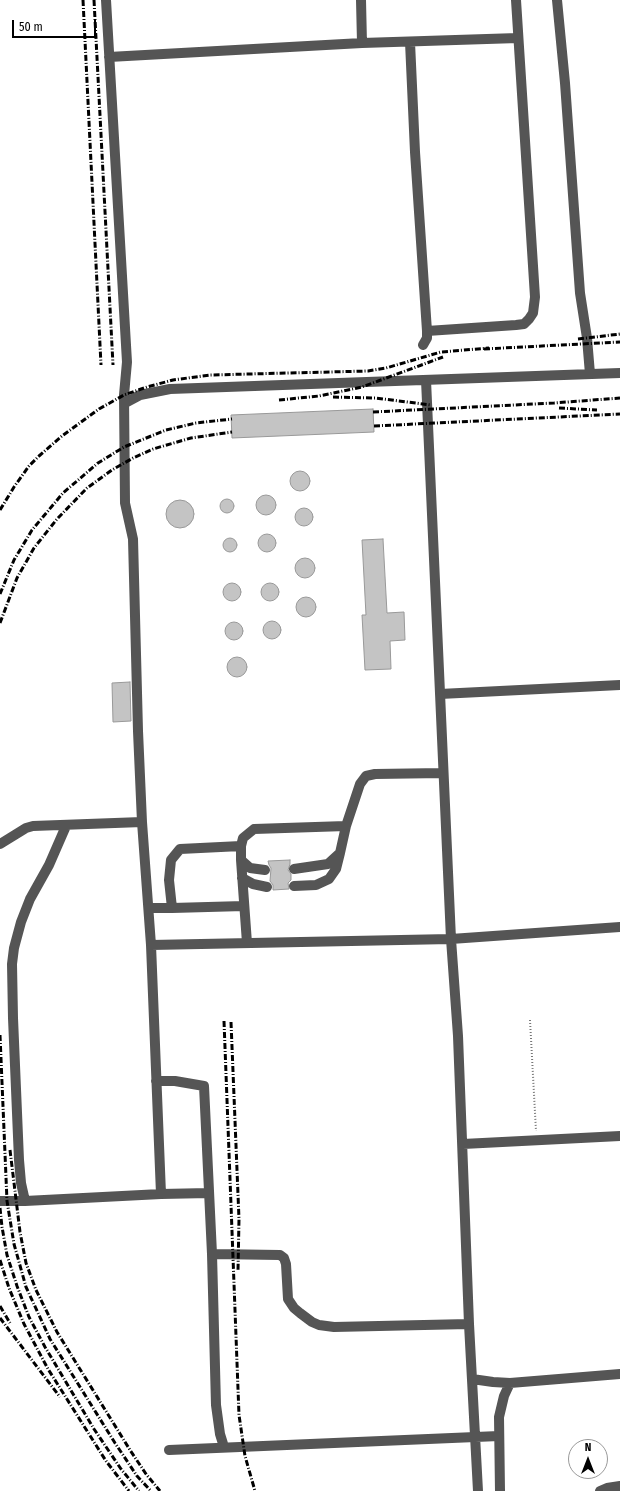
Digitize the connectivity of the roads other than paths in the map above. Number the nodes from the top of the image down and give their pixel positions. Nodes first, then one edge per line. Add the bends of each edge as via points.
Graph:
1 (106, 0) edge
2 (361, 0) edge
3 (516, 0) edge
4 (557, 0) edge
5 (518, 38) junction
6 (410, 42) junction
7 (362, 43) junction
8 (109, 57) junction
9 (427, 331) junction
10 (423, 344) dead end
11 (620, 373) edge
12 (590, 374) junction
13 (426, 380) junction
14 (124, 402) junction
15 (620, 685) edge
16 (440, 694) junction
17 (443, 773) junction
18 (142, 822) junction
19 (66, 826) junction
20 (346, 826) junction
21 (0, 844) edge
22 (241, 846) junction
23 (340, 853) junction
24 (241, 860) junction
25 (294, 869) dead end
26 (265, 870) dead end
27 (242, 878) junction
28 (294, 886) dead end
29 (267, 887) dead end
30 (244, 906) junction
31 (149, 908) junction
32 (172, 908) junction
33 (620, 927) edge
34 (451, 939) junction
35 (247, 943) junction
36 (150, 945) junction
37 (156, 1081) junction
38 (620, 1136) edge
39 (463, 1144) junction
40 (209, 1193) junction
41 (161, 1194) junction
42 (0, 1201) edge
43 (25, 1201) junction
44 (212, 1254) junction
45 (469, 1324) junction
46 (620, 1374) edge
47 (472, 1379) junction
48 (510, 1383) junction
49 (499, 1436) junction
50 (476, 1437) junction
51 (224, 1447) junction
52 (169, 1450) dead end
53 (620, 1486) edge
54 (478, 1491) edge
55 (500, 1491) edge
56 (600, 1491) edge

1 - 8 lane
2 - 7 lane
3 - 5 lane
4 - 12 lane via 580,293
5 - 6 lane
5 - 9 lane via 535,297 533,313 524,324
6 - 7 lane
6 - 9 lane
7 - 8 lane
8 - 14 lane via 127,362
9 - 10 lane via 427,338
11 - 12 lane
12 - 13 lane
13 - 14 lane via 170,389 140,395
13 - 16 lane
14 - 18 lane via 125,504 133,539
15 - 16 lane
16 - 17 lane
17 - 20 lane via 366,776 360,784
17 - 34 lane
18 - 19 lane
18 - 31 lane
19 - 21 lane via 33,826
19 - 43 lane via 30,899 21,922 12,964 19,1160
20 - 22 lane via 254,829 243,838
20 - 23 lane
22 - 24 lane
22 - 32 lane via 180,849 171,860 169,880
23 - 25 lane via 328,864
23 - 28 lane via 336,869 329,879 316,884
24 - 26 lane via 250,868
24 - 27 lane
27 - 29 lane
27 - 30 lane
30 - 32 lane
30 - 35 lane
31 - 32 lane
31 - 36 lane
33 - 34 lane
34 - 35 lane
34 - 39 lane
35 - 36 lane
36 - 37 lane
37 - 40 lane via 204,1086
37 - 41 lane
38 - 39 lane
39 - 45 lane
40 - 41 lane
40 - 44 lane
41 - 43 lane
42 - 43 lane
44 - 45 lane via 280,1255 286,1264 288,1299 294,1308 319,1325
44 - 51 lane via 216,1405
45 - 47 lane
46 - 48 lane
47 - 48 lane
47 - 50 lane
48 - 49 lane via 499,1417
49 - 50 lane
49 - 55 lane
50 - 51 lane
50 - 54 lane
51 - 52 lane
53 - 56 lane

